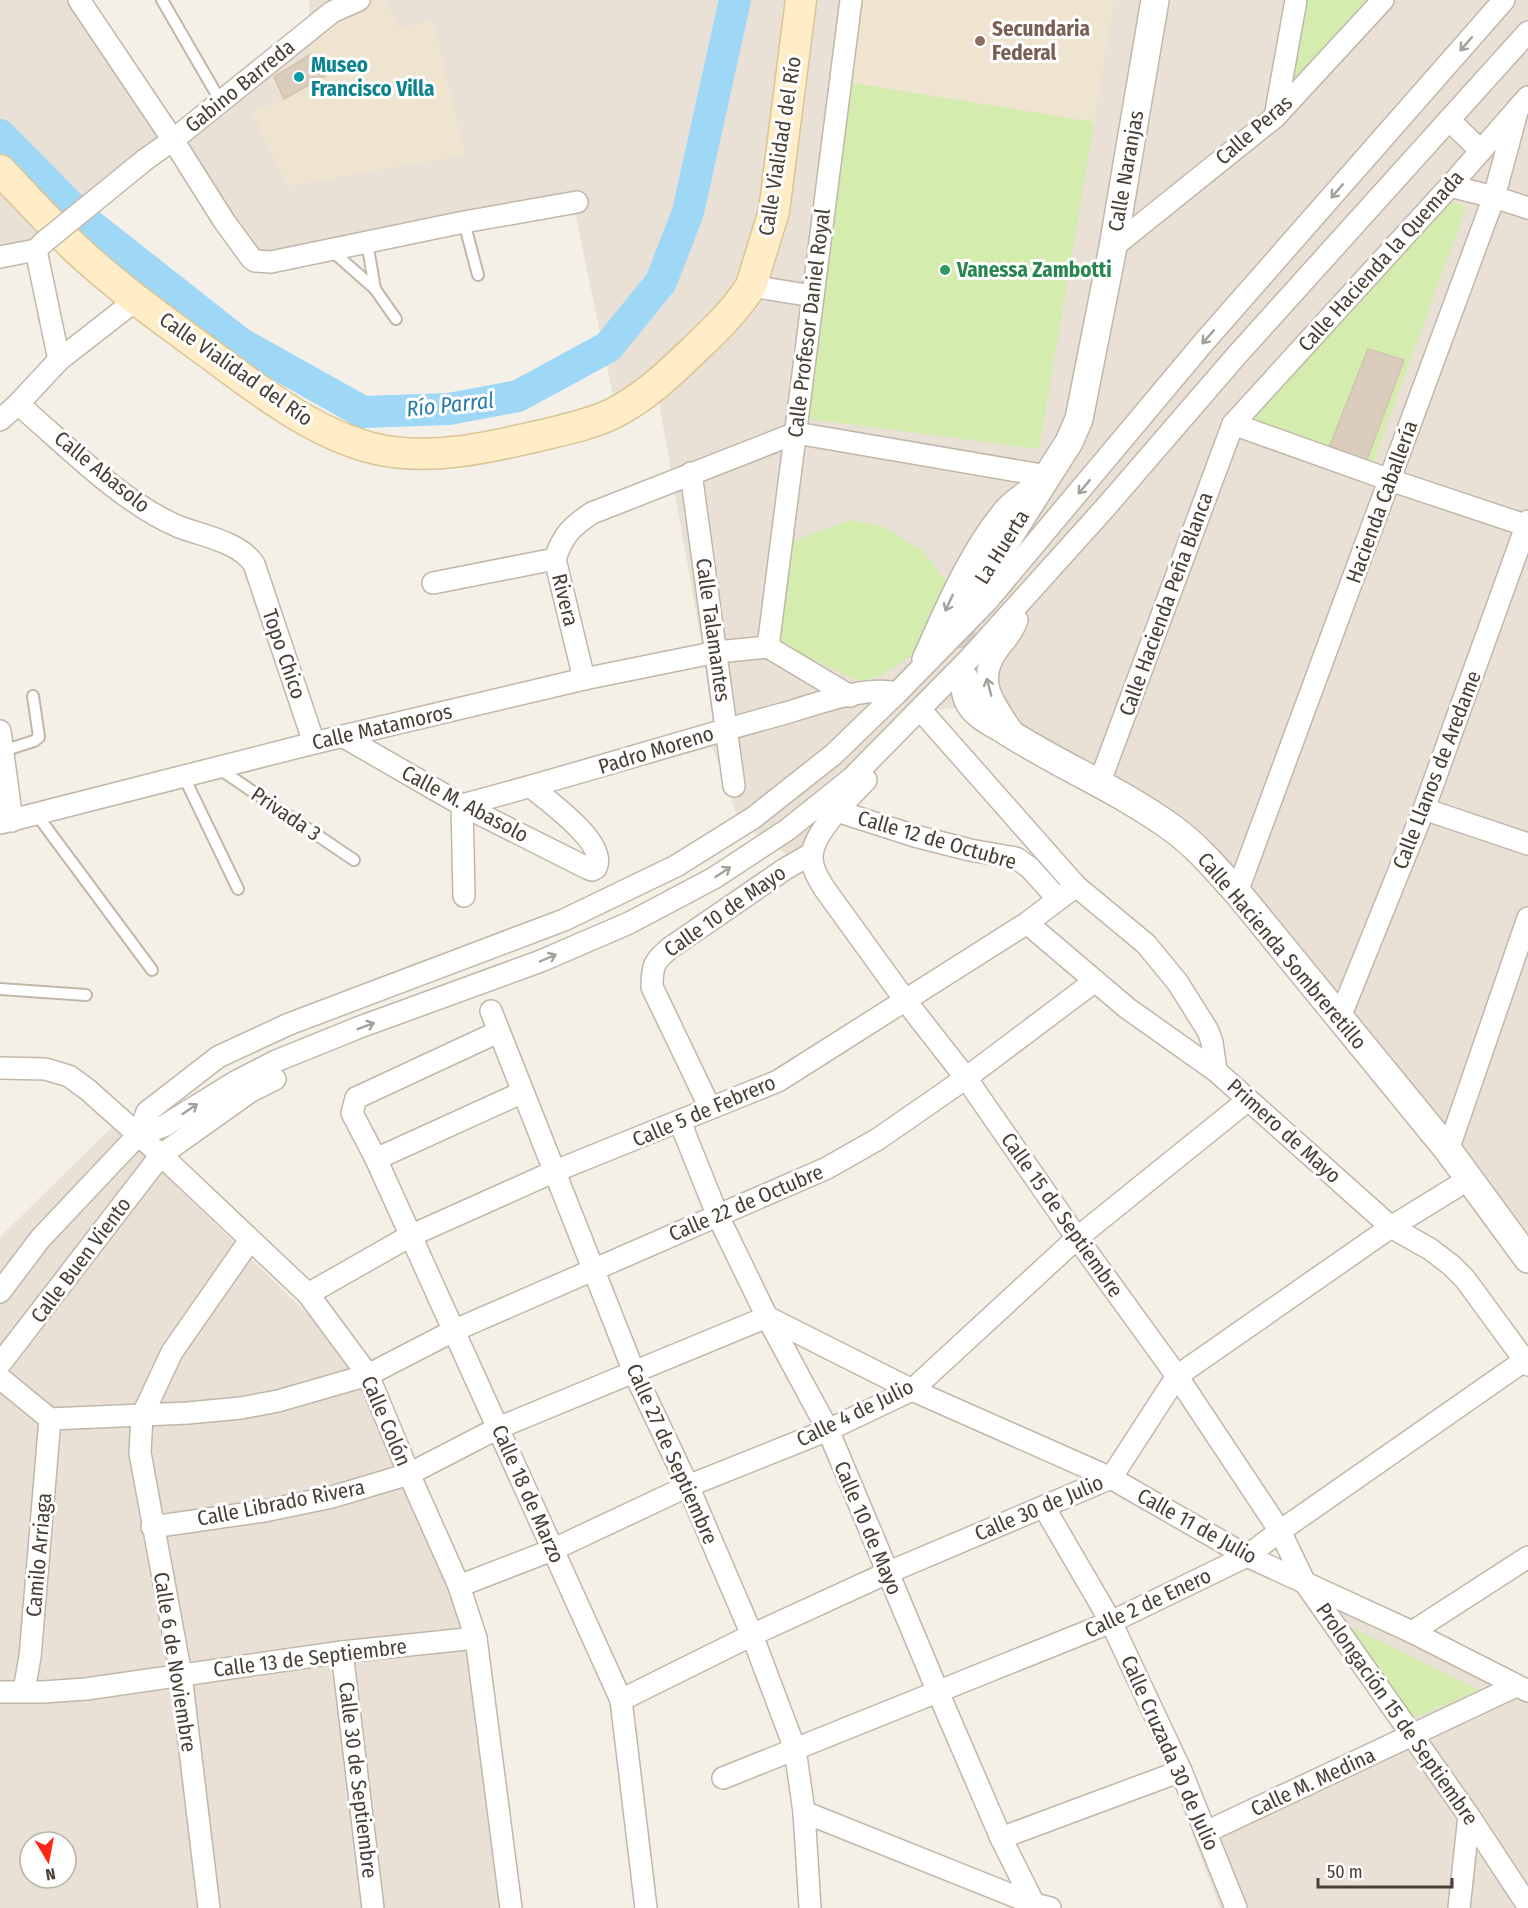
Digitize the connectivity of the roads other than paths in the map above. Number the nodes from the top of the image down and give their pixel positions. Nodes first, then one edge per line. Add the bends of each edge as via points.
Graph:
1 (79, 0) edge
2 (162, 0) edge
3 (359, 0) edge
4 (801, 0) edge
5 (851, 0) edge
6 (1155, 0) edge
7 (1296, 0) edge
8 (1383, 0) edge
9 (1504, 0) edge
10 (332, 6) edge
11 (1528, 33) edge
12 (220, 102) junction
13 (1523, 103) edge
14 (1275, 117) junction
15 (1449, 120) junction
16 (173, 140) junction
17 (1481, 151) junction
18 (0, 170) edge
19 (1450, 186) junction
20 (1494, 196) junction
21 (577, 202) dead end
22 (1528, 208) edge
23 (464, 222) junction
24 (367, 242) junction
25 (40, 246) junction
26 (1113, 247) junction
27 (331, 249) junction
28 (0, 257) edge
29 (478, 275) dead end
30 (751, 286) junction
31 (375, 289) junction
32 (813, 296) junction
33 (136, 300) junction
34 (396, 319) dead end
35 (59, 360) junction
36 (18, 404) junction
37 (0, 420) edge
38 (1233, 423) junction
39 (796, 433) junction
40 (692, 473) junction
41 (1047, 476) junction
42 (1390, 480) junction
43 (1527, 524) edge
44 (555, 560) junction
45 (254, 564) joint
46 (433, 583) dead end
47 (1020, 603) junction
48 (961, 621) tunnel mouth
49 (768, 647) junction
50 (717, 652) junction
51 (916, 674) junction
52 (964, 678) tunnel mouth
53 (584, 679) junction
54 (897, 693) junction
55 (33, 696) dead end
56 (850, 696) junction
57 (726, 729) junction
58 (344, 737) junction
59 (1016, 738) junction
60 (1, 741) edge
61 (314, 743) junction
62 (218, 768) junction
63 (184, 777) junction
64 (1099, 784) junction
65 (734, 786) dead end
66 (531, 787) junction
67 (462, 805) junction
68 (1424, 809) junction
69 (837, 811) junction
70 (37, 815) junction
71 (6, 822) edge
72 (1528, 844) edge
73 (811, 854) junction
74 (354, 860) dead end
75 (1076, 886) junction
76 (238, 889) dead end
77 (1237, 892) junction
78 (464, 896) dead end
79 (1058, 899) junction
80 (1528, 918) edge
81 (1027, 923) junction
82 (152, 970) dead end
83 (1095, 981) junction
84 (0, 989) edge
85 (86, 995) dead end
86 (905, 1000) junction
87 (491, 1011) dead end
88 (1340, 1017) junction
89 (498, 1032) junction
90 (0, 1068) edge
91 (1215, 1071) junction
92 (966, 1078) junction
93 (275, 1079) dead end
94 (523, 1092) junction
95 (1248, 1100) junction
96 (710, 1108) junction
97 (680, 1122) junction
98 (138, 1134) junction
99 (1448, 1150) junction
100 (161, 1155) junction
101 (376, 1159) junction
102 (553, 1172) junction
103 (1469, 1179) junction
104 (717, 1214) junction
105 (1391, 1227) junction
106 (410, 1236) junction
107 (1077, 1238) junction
108 (249, 1240) junction
109 (1528, 1258) edge
110 (592, 1269) junction
111 (0, 1292) edge
112 (308, 1294) junction
113 (767, 1317) junction
114 (453, 1331) junction
115 (1527, 1361) edge
116 (0, 1364) edge
117 (634, 1372) junction
118 (368, 1376) junction
119 (1177, 1376) junction
120 (0, 1377) edge
121 (912, 1390) junction
122 (142, 1416) junction
123 (50, 1419) junction
124 (498, 1428) junction
125 (828, 1430) junction
126 (409, 1474) junction
127 (1111, 1478) junction
128 (688, 1486) junction
129 (1044, 1507) junction
130 (152, 1527) junction
131 (1280, 1531) junction
132 (552, 1550) junction
133 (1247, 1556) junction
134 (1528, 1557) edge
135 (887, 1573) junction
136 (1305, 1583) junction
137 (459, 1586) junction
138 (1111, 1622) junction
139 (1412, 1632) junction
140 (752, 1635) junction
141 (476, 1638) junction
142 (342, 1652) junction
143 (181, 1675) junction
144 (1522, 1689) edge
145 (24, 1690) junction
146 (0, 1692) edge
147 (938, 1692) junction
148 (621, 1700) junction
149 (1413, 1736) junction
150 (795, 1749) junction
151 (1181, 1771) junction
152 (723, 1778) dead end
153 (804, 1812) junction
154 (1469, 1816) junction
155 (1206, 1832) junction
156 (1001, 1838) junction
157 (1528, 1906) edge
158 (1039, 1907) edge
159 (209, 1908) edge
160 (373, 1908) edge
161 (511, 1908) edge
162 (646, 1908) edge
163 (810, 1908) edge
164 (1236, 1908) edge
165 (1459, 1908) edge

1 - 16 street
2 - 12 lane
3 - 10 street, Gabino Barreda
4 - 30 main road, Calle Vialidad del Río via 774,211
5 - 32 street, Calle Profesor Daniel Royal
6 - 26 street, Calle Naranjas
7 - 14 street
8 - 14 street, Calle Peras
9 -> 51 street via 1204,342 987,601
10 - 12 street, Gabino Barreda
11 - 15 street
12 - 16 street, Gabino Barreda
13 - 17 street, Calle Hacienda la Quemada
13 - 20 street, Hacienda Caballería
14 - 26 street, Calle Peras
15 - 17 street
15 - 47 street
16 - 25 street, Gabino Barreda, bridge
16 - 27 street via 251,258 262,262
17 - 19 street, Calle Hacienda la Quemada
18 - 33 main road, Calle Vialidad del Río via 74,246
19 - 20 street
19 - 38 street, Calle Hacienda la Quemada
20 - 22 street
20 - 42 street, Hacienda Caballería
21 - 23 street
23 - 24 street
23 - 29 lane
24 - 27 street
24 - 31 lane
25 - 28 street
25 - 35 street
26 - 41 street, Calle Naranjas via 1078,419 1069,442
27 - 31 lane
30 - 32 street
30 - 33 main road, Calle Vialidad del Río via 729,316 656,386 611,414 520,440 422,454 376,449 330,433 259,390
31 - 34 lane
32 - 39 street, Calle Profesor Daniel Royal
33 - 35 street
35 - 36 street
36 - 37 street
36 - 45 street, Calle Abasolo via 147,511 242,552
38 - 42 street
38 - 64 street, Calle Hacienda Peña Blanca
39 - 40 street
39 - 41 street
39 - 49 street, Calle Profesor Daniel Royal
40 - 44 street, Rivera via 592,513 573,526 561,541
40 - 50 street, Calle Talamantes
41 - 48 street, La Huerta via 968,601
41 -> 51 street via 1007,507 984,538
42 - 43 street
42 - 77 street, Hacienda Caballería
43 - 68 street, Calle Llanos de Aredame
44 - 46 street
44 - 53 street, Rivera
45 - 61 street, Topo Chico
59 -> 47 street via 994,703 986,676 988,665 1016,625
98 -> 47 street via 164,1126 276,1061 541,961 629,923 714,878 788,830 852,778
49 - 50 street, Calle Matamoros
49 - 56 street
50 - 53 street, Calle Matamoros
50 - 57 street, Calle Talamantes
51 - 54 street
52 - 59 street, Calle Hacienda Sombreretillo via 971,705
53 - 58 street, Calle Matamoros
54 - 56 street, Padro Moreno
54 - 98 street via 834,753 753,818 676,866 564,920 289,1024 218,1057 147,1112
55 - 60 lane via 39,737 34,741
56 - 57 street, Padro Moreno
57 - 65 street, Calle Talamantes
57 - 66 street, Padro Moreno
58 - 61 street, Calle Matamoros
58 - 67 street, Calle M. Abasolo
59 - 64 street, Calle Hacienda Sombreretillo
60 - 71 street
61 - 62 street, Calle Matamoros
62 - 63 street, Calle Matamoros
62 - 74 lane, Privada 3
63 - 70 street, Calle Matamoros
63 - 76 lane
64 - 77 street, Calle Hacienda Sombreretillo via 1173,829
66 - 67 street, Padro Moreno
66 - 67 street, Calle M. Abasolo via 577,824 598,859 592,870
67 - 78 street
68 - 72 street
68 - 88 street, Calle Llanos de Aredame
69 - 73 street
69 - 75 street, Primero de Mayo via 928,712
69 - 79 street, Calle 12 de Octubre via 915,836 1016,858
70 - 71 street, Calle Matamoros
70 - 82 lane
73 - 86 street, Calle 15 de Septiembre via 815,873 824,888
73 - 96 street, Calle 10 de Mayo via 670,948 658,957 652,970 652,987
75 - 79 street, Calle 5 de Febrero
75 - 91 street, Primero de Mayo via 1146,944 1178,983 1208,1031
77 - 88 street, Calle Hacienda Sombreretillo
79 - 81 street, Calle 5 de Febrero
80 - 99 street
81 - 83 street
81 - 86 street, Calle 5 de Febrero
83 - 91 street
83 - 92 street, Calle 22 de Octubre
84 - 85 lane
86 - 92 street, Calle 15 de Septiembre
86 - 96 street, Calle 5 de Febrero via 778,1081
87 - 89 street, Calle 27 de Septiembre
88 - 99 street, Calle Hacienda Sombreretillo
89 - 94 street, Calle 27 de Septiembre
89 - 101 street, Calle 18 de Marzo via 356,1098 352,1113
90 - 98 street, Calle Colón via 45,1069 69,1076
91 - 95 street, Primero de Mayo
92 - 104 street, Calle 22 de Octubre via 851,1156
92 - 107 street, Calle 15 de Septiembre
93 - 100 street, Calle Buen Viento via 251,1091
94 - 101 street
94 - 102 street, Calle 27 de Septiembre
95 - 105 street, Primero de Mayo
95 - 107 street, Calle 4 de Julio
96 - 97 street, Calle 5 de Febrero
97 - 102 street, Calle 5 de Febrero
97 - 104 street, Calle 10 de Mayo
98 - 100 street, Calle Colón
98 - 111 street via 40,1239
99 - 103 street, Calle Hacienda Sombreretillo
100 - 108 street, Calle Colón
100 - 116 street, Calle Buen Viento
101 - 106 street, Calle 18 de Marzo
102 - 106 street, Calle 5 de Febrero
102 - 110 street, Calle 27 de Septiembre
103 - 105 street, Calle 30 de Julio
103 - 109 street, Calle Hacienda Sombreretillo
104 - 110 street, Calle 22 de Octubre
104 - 113 street, Calle 10 de Mayo
105 - 115 street, Primero de Mayo via 1451,1265
105 - 119 street, Calle 30 de Julio
106 - 112 street, Calle 5 de Febrero
106 - 114 street, Calle 18 de Marzo
107 - 119 street, Calle 15 de Septiembre
107 - 121 street, Calle 4 de Julio
108 - 112 street, Calle Colón
108 - 122 street via 172,1352
110 - 114 street, Calle 22 de Octubre
110 - 117 street, Calle 27 de Septiembre
112 - 118 street, Calle Colón
113 - 117 street, Calle Librado Rivera
113 - 121 street, Calle 11 de Julio
113 - 125 street, Calle 10 de Mayo
114 - 118 street, Calle 22 de Octubre
114 - 124 street, Calle 18 de Marzo
115 - 131 street, Calle 2 de Enero
117 - 124 street, Calle Librado Rivera
117 - 128 street, Calle 27 de Septiembre
118 - 122 street, Calle 22 de Octubre via 278,1401
118 - 126 street, Calle Colón
119 - 127 street, Calle 30 de Julio
119 - 131 street, Calle 15 de Septiembre
120 - 123 street
121 - 125 street, Calle 4 de Julio
121 - 127 street, Calle 11 de Julio
122 - 123 street, Calle 22 de Octubre
122 - 130 street, Calle 6 de Noviembre via 140,1453
123 - 145 street, Camilo Arriaga
124 - 126 street, Calle Librado Rivera
124 - 132 street, Calle 18 de Marzo
125 - 128 street, Calle 4 de Julio
125 - 135 street, Calle 10 de Mayo
126 - 130 street, Calle Librado Rivera via 332,1497
126 - 137 street, Calle Colón
127 - 129 street, Calle 30 de Julio
127 - 133 street, Calle 11 de Julio
128 - 132 street, Calle 4 de Julio
128 - 140 street, Calle 27 de Septiembre
129 - 135 street, Calle 30 de Julio
129 - 138 street, Calle Cruzada 30 de Julio
130 - 143 street, Calle 6 de Noviembre
131 - 133 street, Calle 2 de Enero
131 - 136 street, Calle 15 de Septiembre
132 - 137 street, Calle 4 de Julio
132 - 148 street, Calle 18 de Marzo
133 - 136 street, Calle 11 de Julio
133 - 138 street, Calle 2 de Enero
134 - 139 street
135 - 140 street, Calle 30 de Julio
135 - 147 street, Calle 10 de Mayo
136 - 139 street, Calle 11 de Julio
136 - 149 street, Prolongación 15 de Septiembre
137 - 141 street, Calle Colón
138 - 147 street, Calle 2 de Enero
138 - 151 street, Calle Cruzada 30 de Julio
139 - 144 street, Calle 11 de Julio
140 - 148 street, Calle 30 de Julio
140 - 150 street, Calle 27 de Septiembre
141 - 142 street, Calle 13 de Septiembre
141 - 161 street, Calle Colón
142 - 143 street, Calle 13 de Septiembre
142 - 160 street, Calle 30 de Septiembre
143 - 145 street, Calle 13 de Septiembre via 86,1689
143 - 159 street, Calle 6 de Noviembre
144 - 149 street, Calle M. Medina
145 - 146 street, Calle 13 de Septiembre
147 - 150 street, Calle 2 de Enero
147 - 156 street, Calle 10 de Mayo
148 - 162 street, Calle 18 de Marzo
149 - 154 street, Prolongación 15 de Septiembre
149 - 155 street, Calle M. Medina
150 - 152 street, Calle 2 de Enero
150 - 153 street, Calle 27 de Septiembre
151 - 155 street, Calle Cruzada 30 de Julio
151 - 156 street
153 - 158 street
153 - 163 street, Calle 27 de Septiembre
154 - 157 street, Prolongación 15 de Septiembre
154 - 165 street
155 - 164 street, Calle Cruzada 30 de Julio
156 - 158 street, Calle 10 de Mayo

